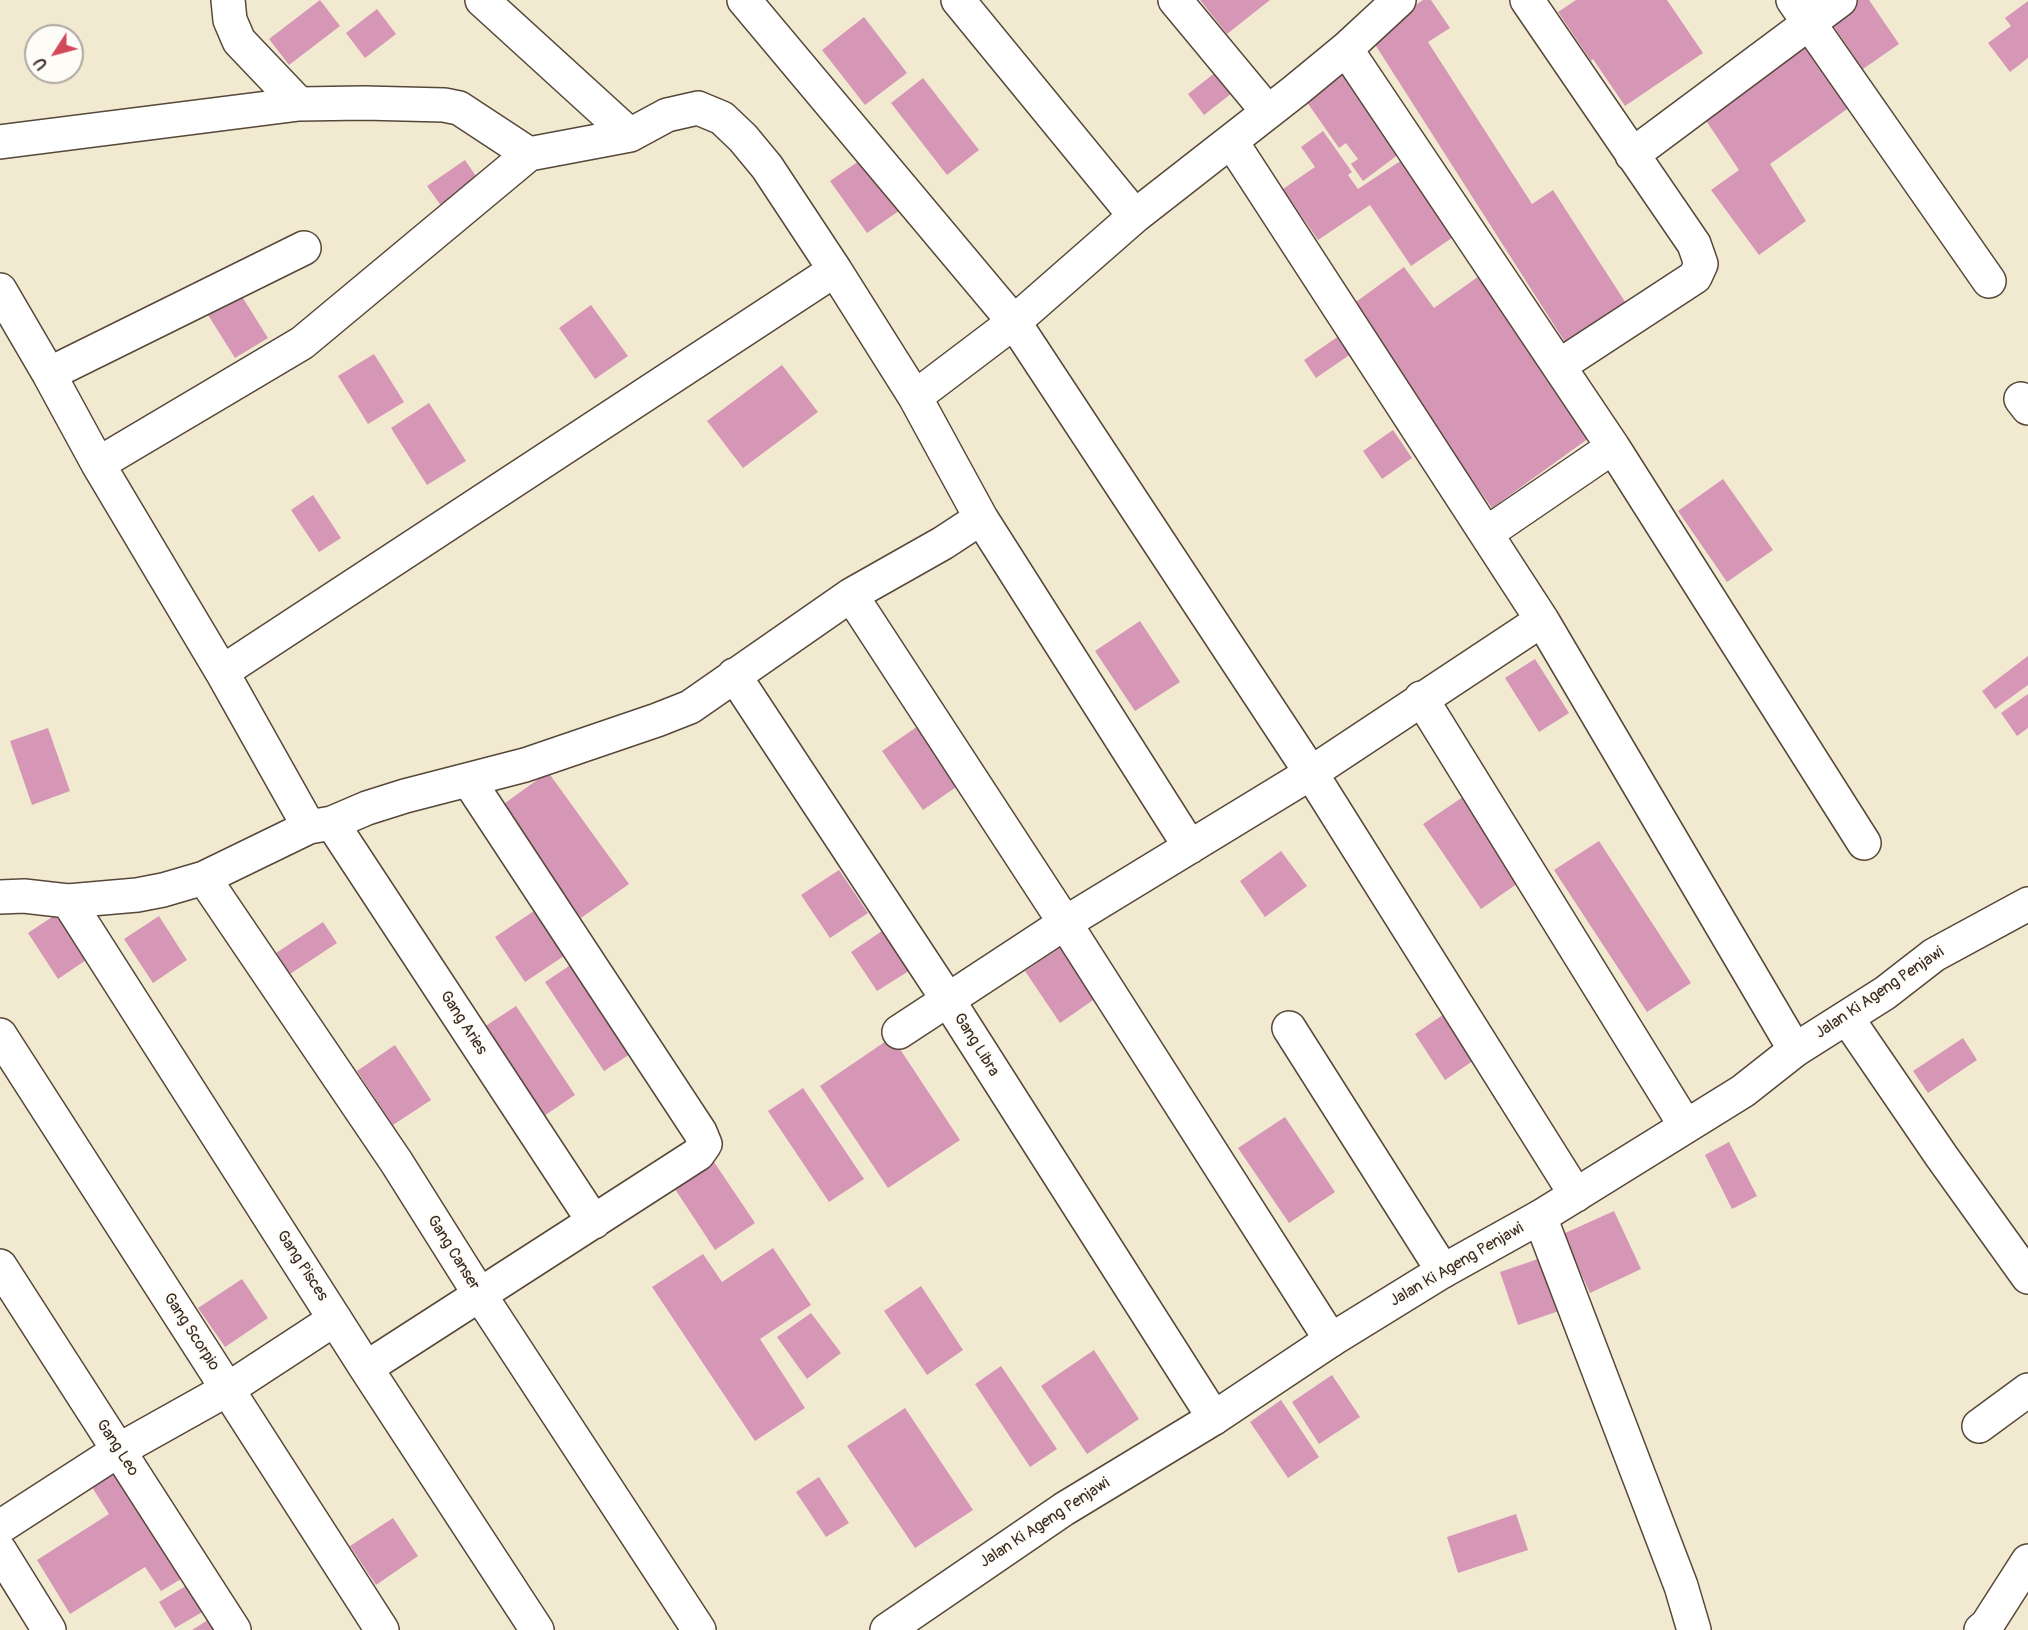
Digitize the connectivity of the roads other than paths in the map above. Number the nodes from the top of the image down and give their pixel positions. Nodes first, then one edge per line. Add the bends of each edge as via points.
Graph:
1 (228, 0) edge
2 (482, 0) edge
3 (744, 0) edge
4 (958, 0) edge
5 (1174, 0) edge
6 (1399, 0) edge
7 (1527, 0) edge
8 (1840, 0) edge
9 (1801, 12) edge
10 (1346, 49) junction
11 (299, 104) junction
12 (1268, 112) junction
13 (630, 135) junction
14 (1231, 141) junction
15 (0, 142) edge
16 (528, 154) junction
17 (1632, 155) junction
18 (1135, 216) junction
19 (304, 248) dead end
20 (835, 270) junction
21 (1989, 281) dead end
22 (0, 290) edge
23 (1014, 322) junction
24 (1558, 366) junction
25 (49, 374) junction
26 (915, 397) junction
27 (1613, 447) junction
28 (98, 464) junction
29 (981, 518) junction
30 (1486, 533) junction
31 (851, 595) junction
32 (1542, 620) junction
33 (222, 672) junction
34 (734, 675) junction
35 (1421, 698) junction
36 (1311, 773) junction
37 (469, 781) junction
38 (321, 825) junction
39 (1864, 843) dead end
40 (1190, 847) junction
41 (204, 878) junction
42 (0, 897) edge
43 (68, 901) junction
44 (2028, 904) edge
45 (1065, 922) junction
46 (948, 1000) junction
47 (1289, 1028) dead end
48 (899, 1032) dead end
49 (1821, 1034) junction
50 (0, 1035) edge
51 (1685, 1125) junction
52 (1575, 1195) junction
53 (1540, 1217) junction
54 (594, 1222) junction
55 (0, 1266) edge
56 (1443, 1271) junction
57 (2028, 1276) edge
58 (480, 1295) junction
59 (335, 1318) junction
60 (1331, 1340) junction
61 (366, 1368) junction
62 (228, 1389) junction
63 (2028, 1390) edge
64 (1214, 1418) junction
65 (1979, 1426) dead end
66 (119, 1450) junction
67 (0, 1527) edge
68 (0, 1551) edge
69 (2028, 1561) edge
70 (49, 1630) edge
71 (234, 1630) edge
72 (382, 1630) edge
73 (537, 1630) edge
74 (699, 1630) edge
75 (887, 1630) edge
76 (1694, 1630) edge
77 (1981, 1630) edge

1 - 11 street via 230,20 239,41
2 - 13 street
3 - 23 street
4 - 18 street
5 - 12 street
6 - 10 street
7 - 17 street
8 - 9 street
9 - 17 street
9 - 21 street
10 - 12 street
10 - 24 street
11 - 15 street
11 - 16 street via 459,108
12 - 14 street
13 - 16 street
13 - 20 street via 667,115 698,108 722,118 766,167
14 - 18 street
14 - 30 street
16 - 28 street via 302,343
17 - 24 street via 1694,244 1701,264 1695,277
18 - 23 street
19 - 25 street
20 - 26 street
20 - 33 street
22 - 25 street, Gang Aries
23 - 26 street
23 - 36 street
24 - 27 street
25 - 28 street, Gang Aries
26 - 29 street
27 - 30 street
27 - 39 street
28 - 33 street, Gang Aries
29 - 31 street
29 - 40 street
30 - 32 street
31 - 34 street
31 - 45 street
32 - 35 street
32 - 49 street
33 - 38 street, Gang Aries
34 - 37 street via 690,707
34 - 46 street, Gang Libra
35 - 36 street
35 - 51 street
36 - 40 street
36 - 52 street
37 - 38 street via 405,796
37 - 54 street via 704,1138 705,1144 698,1154
38 - 41 street
38 - 54 street, Gang Aries
40 - 45 street
41 - 43 street via 137,895
41 - 58 street, Gang Canser via 397,1163
42 - 43 street
43 - 59 street, Gang Pisces
44 - 49 street, Jalan Ki Ageng Penjawi via 1934,955 1885,993
45 - 46 street
45 - 60 street
46 - 48 street
46 - 64 street, Gang Libra
47 - 56 street
49 - 51 street, Jalan Ki Ageng Penjawi via 1743,1091
49 - 57 street via 1942,1156
50 - 62 street, Gang Scorpio
51 - 52 street, Jalan Ki Ageng Penjawi
52 - 53 street, Jalan Ki Ageng Penjawi
53 - 56 street, Jalan Ki Ageng Penjawi
53 - 76 street via 1681,1586
54 - 58 street
55 - 66 street, Gang Leo
56 - 60 street, Jalan Ki Ageng Penjawi
58 - 61 street
58 - 74 street, Gang Canser
59 - 61 street, Gang Pisces
59 - 62 street
60 - 64 street, Jalan Ki Ageng Penjawi
61 - 73 street, Gang Pisces
62 - 66 street
62 - 72 street, Gang Scorpio
63 - 65 street
64 - 75 street, Jalan Ki Ageng Penjawi via 1064,1509
66 - 67 street
66 - 71 street, Gang Leo
68 - 70 street
69 - 77 street

